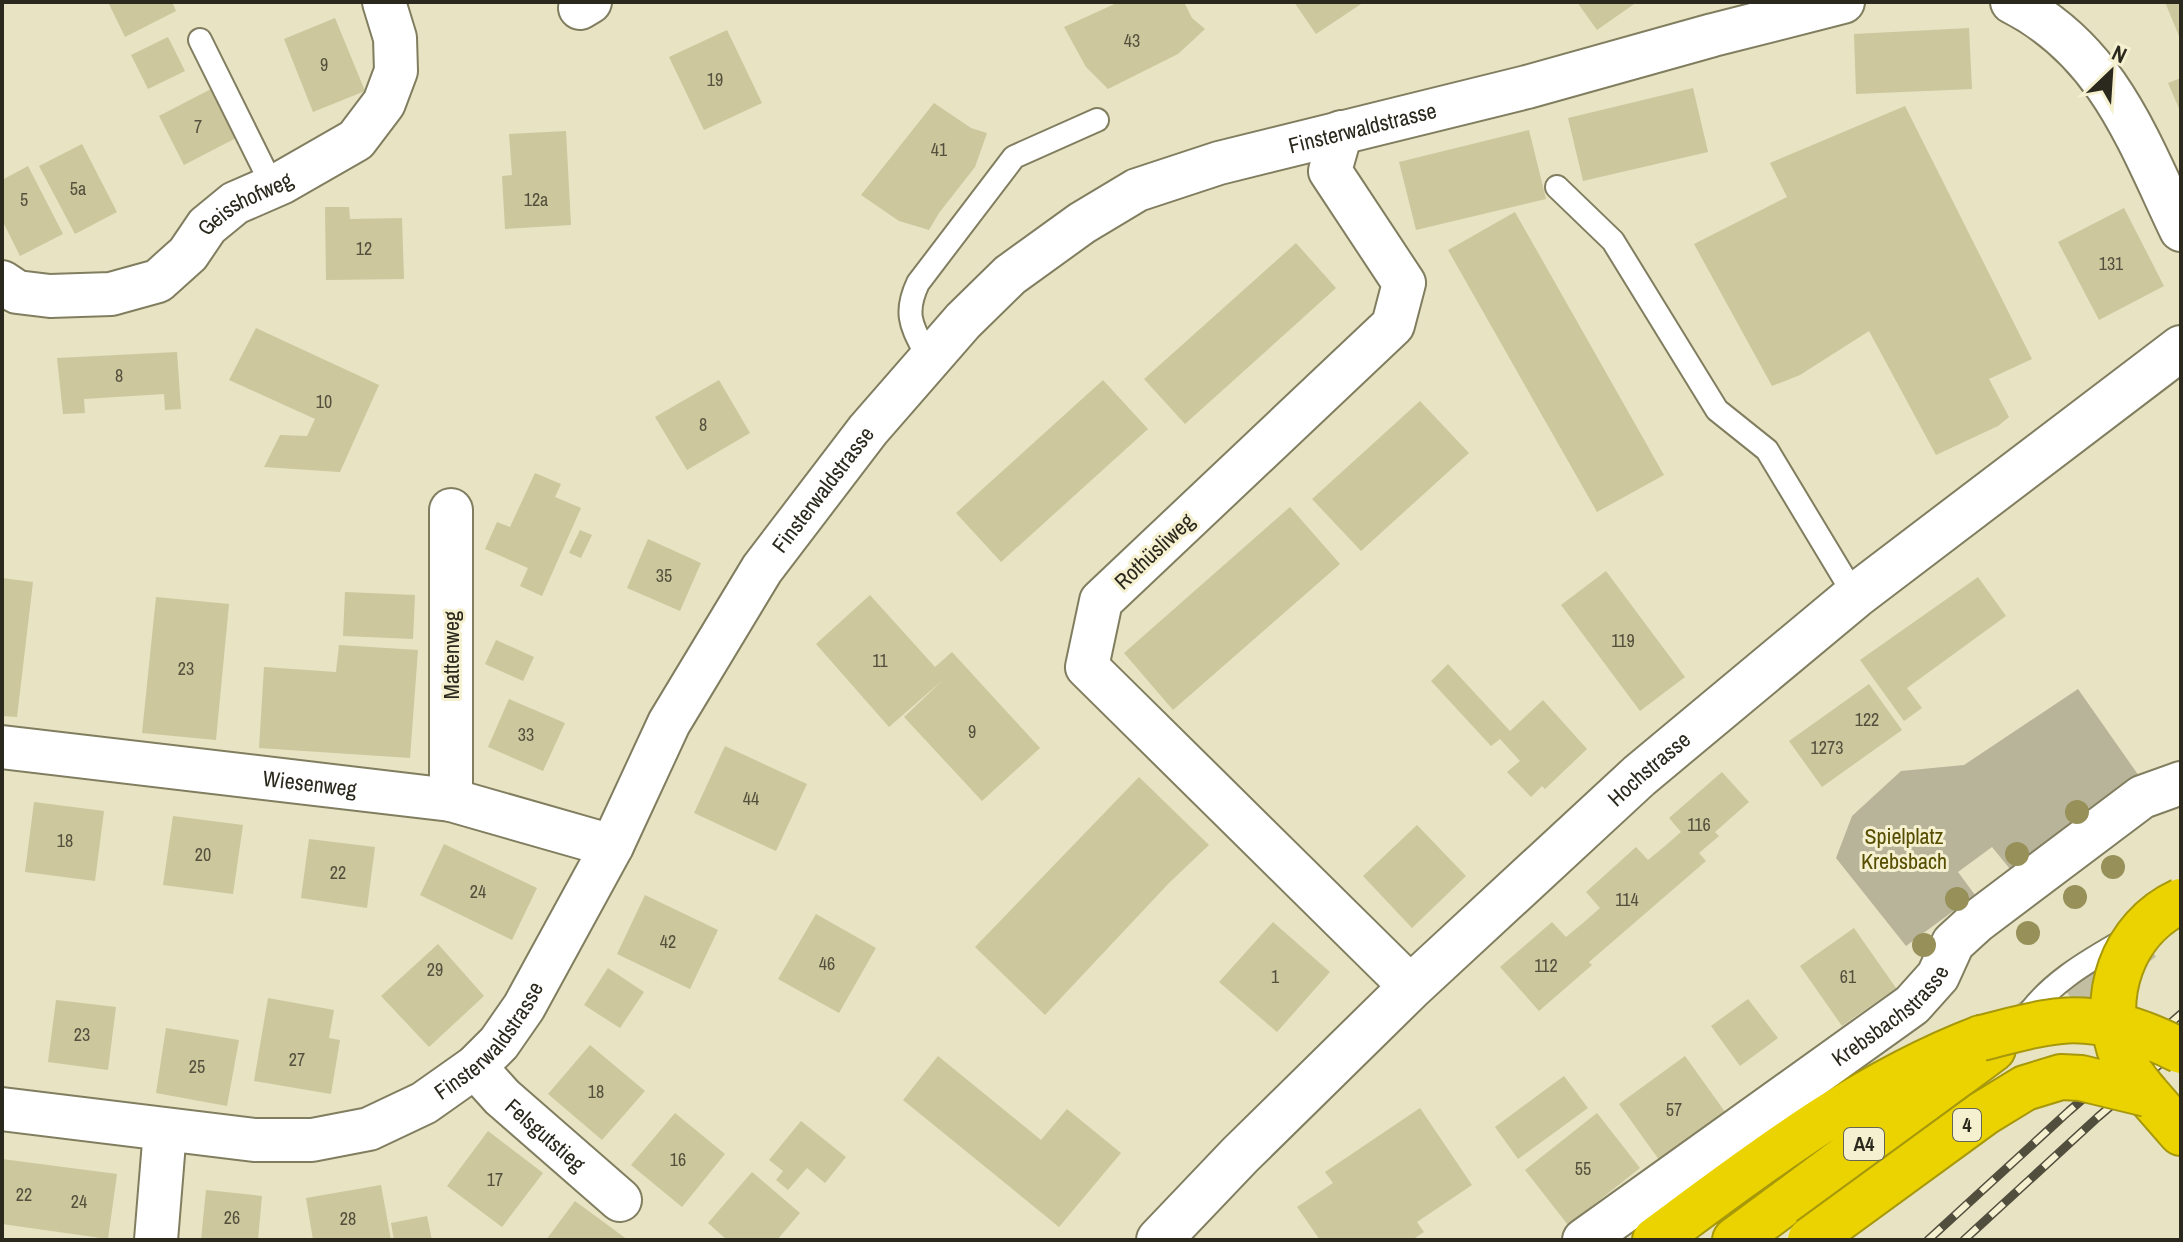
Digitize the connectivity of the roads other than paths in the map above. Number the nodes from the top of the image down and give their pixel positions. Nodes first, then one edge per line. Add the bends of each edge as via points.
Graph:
1 (384, 2) edge
2 (1843, 2) edge
3 (2012, 2) edge
4 (200, 40) dead end
5 (1097, 120) dead end
6 (1341, 132) junction
7 (273, 187) junction
8 (1557, 187) dead end
9 (2181, 230) edge
10 (2, 282) edge
11 (2181, 348) edge
12 (929, 360) junction
13 (451, 510) dead end
14 (1855, 596) junction
15 (2, 747) edge
16 (2181, 783) edge
17 (451, 800) junction
18 (612, 846) junction
19 (2181, 901) edge
20 (2138, 932) junction
21 (1411, 987) junction
22 (2114, 1026) junction
23 (2006, 1039) junction
24 (2181, 1051) edge
25 (475, 1067) junction
26 (2147, 1094) junction
27 (2, 1109) edge
28 (165, 1130) junction
29 (2181, 1133) edge
30 (620, 1200) dead end
31 (156, 1240) edge
32 (1159, 1240) edge
33 (1584, 1240) edge
34 (1655, 1240) edge
35 (1735, 1240) edge
36 (1810, 1240) edge

1 - 7 street, Geisshofweg via 395,38 396,71 384,103 356,140
2 - 6 street, Finsterwaldstrasse
3 - 9 street via 2067,40 2111,89
4 - 7 lane
5 - 12 lane via 1014,157 918,283 908,317
6 - 12 street, Finsterwaldstrasse via 1137,190 1010,275
6 - 21 street, Rothüsliweg via 1330,171 1404,283 1393,325 1101,601 1087,667
7 - 10 street, Geisshofweg via 235,203 158,281 111,294 50,296 17,292
8 - 14 lane via 1613,241 1717,410 1767,450
11 - 14 street, Hochstrasse
12 - 18 street, Finsterwaldstrasse via 868,430 751,586 669,723
13 - 17 street, Mattenweg
14 - 21 street, Hochstrasse via 1639,776
15 - 17 street, Wiesenweg
16 - 33 street, Krebsbachstrasse via 2142,797 1976,922 1953,943 1938,976 1912,1005
17 - 18 street, Wiesenweg
18 - 25 street, Finsterwaldstrasse via 524,1007
19 - 20 highway, bridge
20 - 22 highway, bridge via 2116,985
20 - 23 lane via 2056,985
21 - 32 street, Hochstrasse
22 - 23 highway, bridge via 2064,1020
22 - 24 highway, bridge
22 - 26 highway, bridge via 2123,1059
23 - 34 highway, bridge via 1981,1038 1876,1087
23 - 35 highway, A4
25 - 28 street, Finsterwaldstrasse via 424,1103 369,1129 312,1140
25 - 30 street, Felsgutstieg
26 - 29 highway
26 - 36 highway, 4, bridge via 2061,1077 2025,1088
27 - 28 street, Finsterwaldstrasse
28 - 31 street

